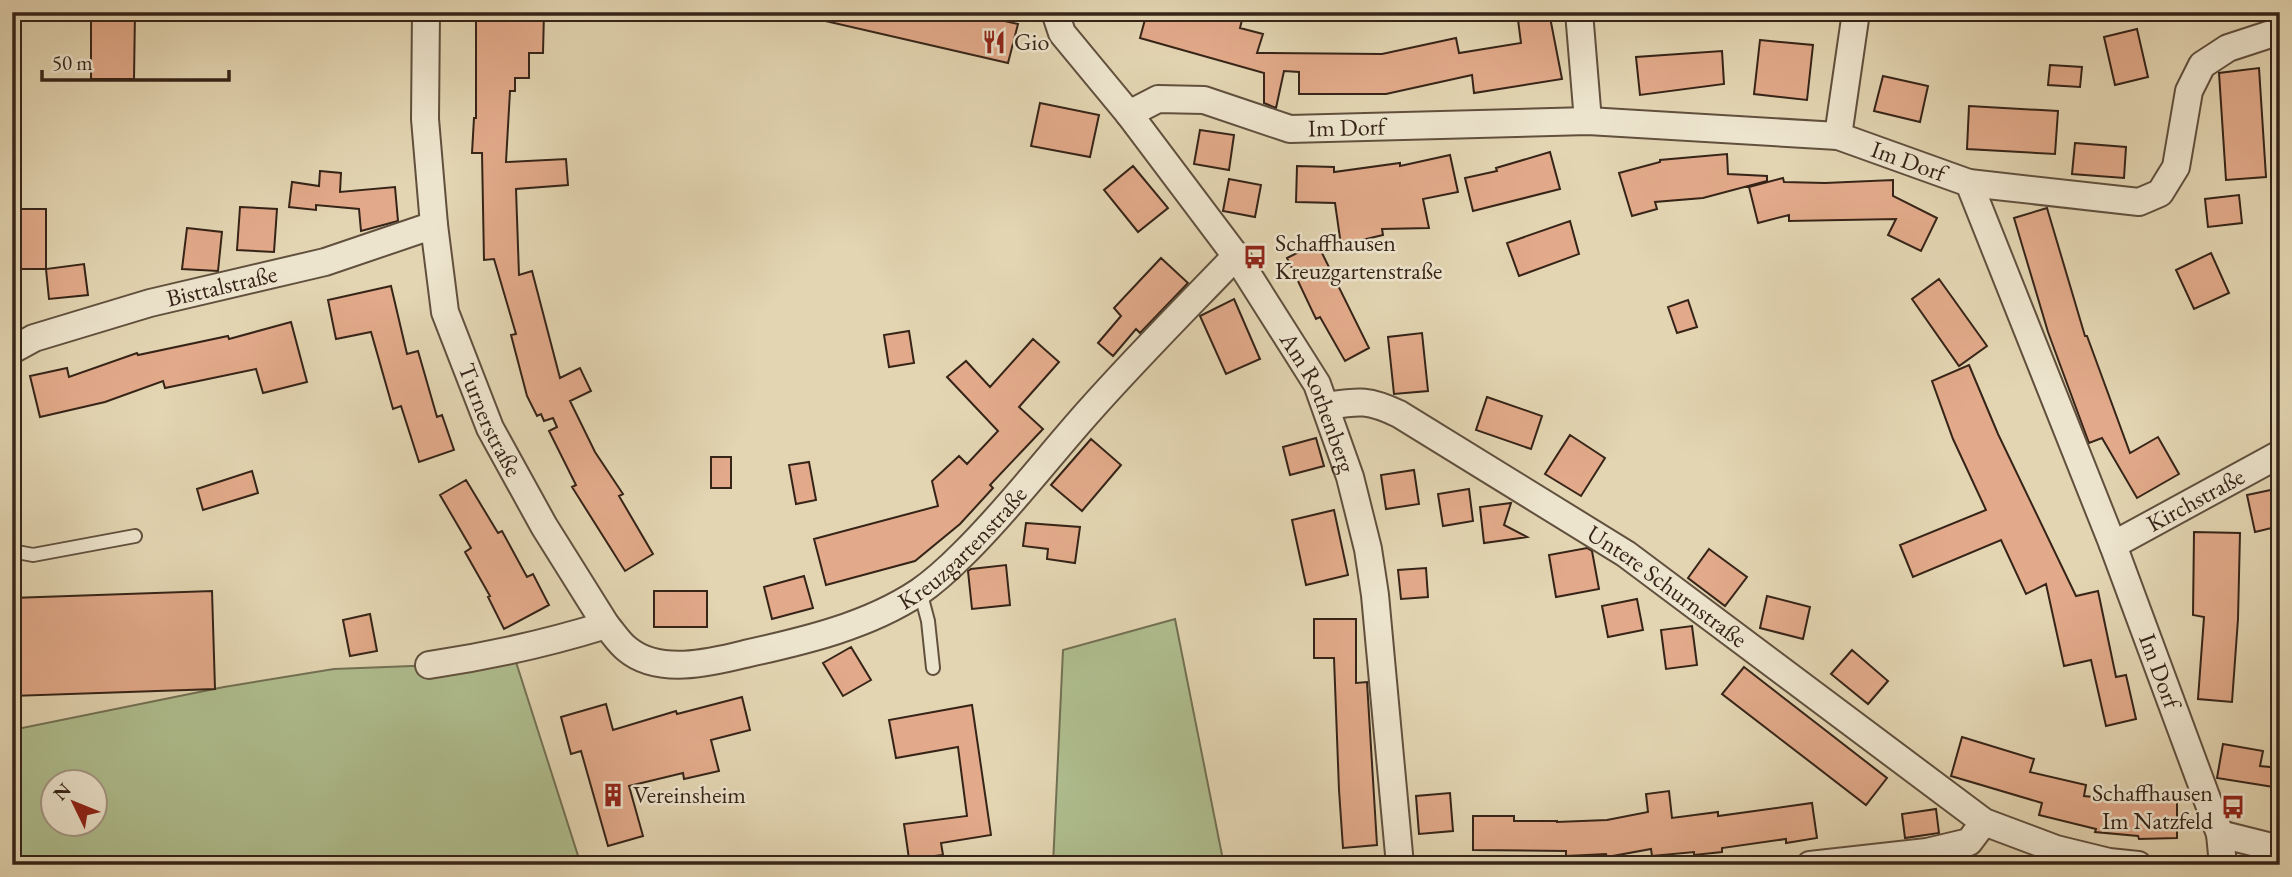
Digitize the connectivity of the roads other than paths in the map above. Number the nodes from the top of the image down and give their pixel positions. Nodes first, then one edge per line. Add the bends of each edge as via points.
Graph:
1 (426, 12) edge
2 (1055, 12) edge
3 (1579, 12) edge
4 (1856, 12) edge
5 (2280, 31) edge
6 (1129, 114) junction
7 (1588, 121) junction
8 (1838, 136) junction
9 (1969, 183) junction
10 (434, 225) junction
11 (1236, 256) junction
12 (12, 350) edge
13 (1326, 406) junction
14 (2280, 454) edge
15 (135, 536) dead end
16 (2113, 545) junction
17 (12, 551) edge
18 (920, 592) junction
19 (606, 625) junction
20 (429, 665) dead end
21 (933, 668) dead end
22 (1984, 822) junction
23 (2220, 834) junction
24 (2280, 849) edge
25 (1400, 865) edge
26 (1810, 865) edge
27 (2138, 865) edge
28 (2223, 865) edge

1 - 10 street, Turnerstraße via 425,119
2 - 6 street, Am Rothenberg via 1062,33
3 - 7 street
4 - 8 street
5 - 9 street via 2228,48 2202,65 2189,91 2176,167 2160,193 2139,202
6 - 7 street, Im Dorf via 1158,99 1204,100 1290,129
6 - 11 street, Am Rothenberg
7 - 8 street, Im Dorf
8 - 9 street, Im Dorf
9 - 16 street, Im Dorf
10 - 12 street, Bisttalstraße via 325,262 150,303 34,338
10 - 19 street, Turnerstraße via 444,312 490,428
11 - 13 street, Am Rothenberg via 1317,384
11 - 18 street, Kreuzgartenstraße via 1091,409 985,533
13 - 22 street, Untere Schurnstraße via 1375,402 1626,554
13 - 25 street, Am Rothenberg via 1350,477 1376,595
14 - 16 street, Kirchstraße
15 - 17 lane via 33,555
16 - 23 street, Im Dorf
18 - 19 street, Kreuzgartenstraße via 844,628 791,644 691,663 644,660 626,649
18 - 21 lane
19 - 20 street via 548,643
22 - 26 street via 1969,842 1927,852
22 - 27 street, Untere Schurnstraße via 2056,849
23 - 24 street
23 - 28 street, Im Dorf

